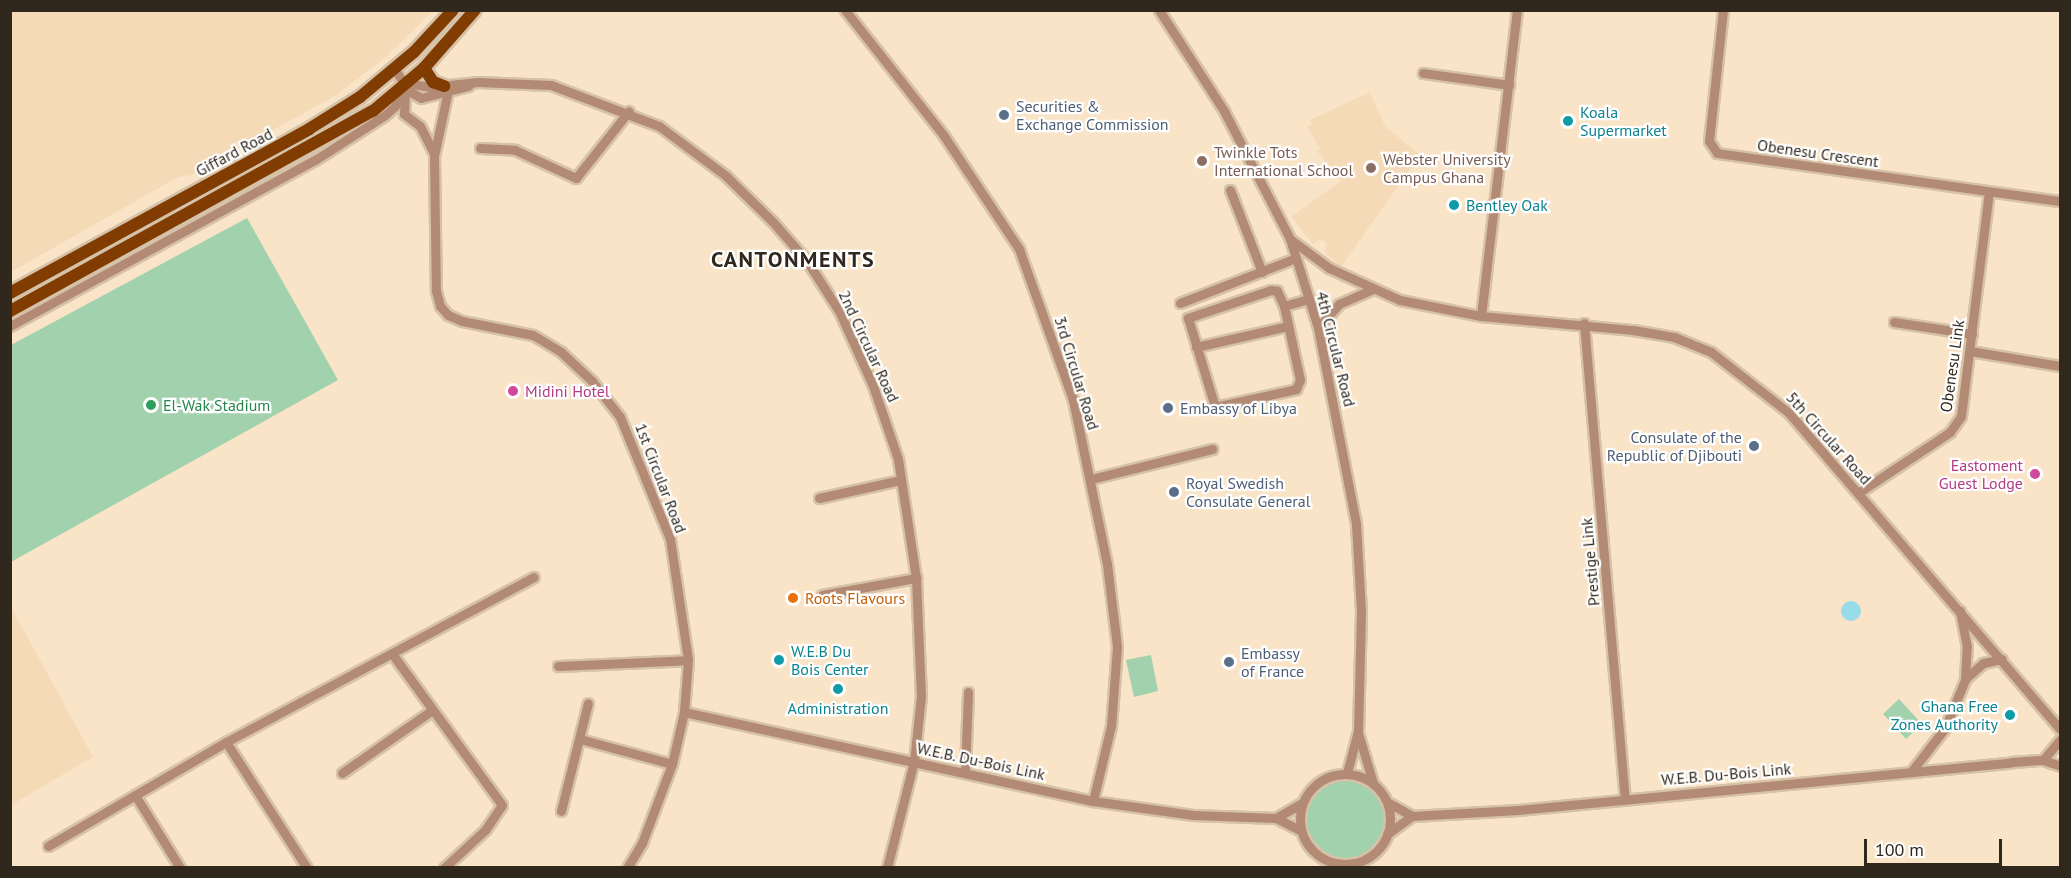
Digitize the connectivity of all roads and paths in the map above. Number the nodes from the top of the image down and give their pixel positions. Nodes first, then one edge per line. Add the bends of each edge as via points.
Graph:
1 (453, 10) edge
2 (475, 10) edge
3 (845, 10) edge
4 (1160, 10) edge
5 (1517, 10) edge
6 (1723, 10) edge
7 (394, 68) junction
8 (424, 68) junction
9 (1423, 73) dead end
10 (408, 83) junction
11 (1509, 86) junction
12 (445, 90) junction
13 (629, 111) junction
14 (480, 148) dead end
15 (434, 156) junction
16 (1230, 190) dead end
17 (1989, 192) junction
18 (2061, 201) edge
19 (1290, 239) junction
20 (1296, 258) junction
21 (1262, 272) junction
22 (1371, 290) junction
23 (10, 293) edge
24 (1309, 299) junction
25 (1180, 303) dead end
26 (1284, 306) junction
27 (10, 311) edge
28 (1481, 316) junction
29 (1894, 322) dead end
30 (1584, 323) junction
31 (10, 326) edge
32 (1288, 326) junction
33 (1318, 328) junction
34 (1972, 334) junction
35 (1196, 347) junction
36 (1970, 351) junction
37 (2061, 366) edge
38 (1212, 449) dead end
39 (1091, 479) junction
40 (902, 480) junction
41 (1858, 493) junction
42 (819, 498) dead end
43 (534, 577) dead end
44 (916, 578) junction
45 (822, 595) dead end
46 (1959, 607) junction
47 (393, 656) junction
48 (2002, 659) junction
49 (687, 660) junction
50 (558, 666) dead end
51 (1965, 680) junction
52 (968, 692) dead end
53 (588, 703) dead end
54 (431, 711) junction
55 (684, 712) junction
56 (2061, 729) edge
57 (1358, 730) junction
58 (580, 739) junction
59 (2061, 740) edge
60 (226, 742) junction
61 (2043, 760) junction
62 (914, 761) junction
63 (672, 764) junction
64 (2061, 766) edge
65 (965, 771) junction
66 (1911, 772) junction
67 (342, 773) dead end
68 (1347, 773) junction
69 (1373, 783) junction
70 (135, 795) junction
71 (1624, 799) junction
72 (1093, 801) junction
73 (1387, 802) junction
74 (1302, 803) junction
75 (561, 811) dead end
76 (1412, 816) junction
77 (1275, 818) junction
78 (1301, 831) junction
79 (1388, 834) junction
80 (48, 846) dead end
81 (1329, 864) edge
82 (1355, 865) edge
83 (180, 867) edge
84 (307, 867) edge
85 (444, 867) edge
86 (627, 867) edge
87 (887, 867) edge

1 - 7 main road, Giffard Road
2 - 8 main road, Giffard Road
3 - 39 street, 3rd Circular Road via 944,136 1019,249 1073,400
4 - 19 street, 4th Circular Road via 1224,111
5 - 11 street
6 - 17 street, Obenesu Crescent via 1709,141 1717,153
7 - 10 street
7 - 23 main road, Giffard Road via 360,97 309,129
8 - 10 main road, Giffard Road
8 - 12 main road via 433,82
9 - 11 street
10 - 12 street, 2nd Circular Road
10 - 15 street via 404,114 426,134
10 - 27 main road, Giffard Road via 342,131
10 - 31 street, Giffard Road via 395,106 315,160
11 - 28 street
12 - 13 street, 2nd Circular Road via 478,82 552,85
12 - 15 street
13 - 14 street via 576,178 515,150
13 - 40 street, 2nd Circular Road via 688,144 726,176 807,261 839,311 873,386
15 - 49 street, 1st Circular Road via 436,291 440,306 462,321 533,334 561,352 592,381 620,417 670,539
16 - 21 street
17 - 18 street, Obenesu Crescent
17 - 34 street, Obenesu Link
19 - 20 street, 4th Circular Road
19 - 22 street, 5th Circular Road via 1329,268
20 - 21 street
20 - 24 street, 4th Circular Road
21 - 25 street
22 - 28 street, 5th Circular Road
22 - 33 street via 1339,304
24 - 26 street
24 - 33 street, 4th Circular Road
26 - 32 street
26 - 35 street via 1277,291 1271,290 1190,315 1187,321
28 - 30 street, 5th Circular Road
29 - 34 street
30 - 41 street, 5th Circular Road via 1674,337 1711,352 1789,413
30 - 71 street, Prestige Link
32 - 35 street
32 - 35 street via 1300,381 1296,389 1218,408 1212,404
33 - 57 street, 4th Circular Road via 1356,524 1361,611
34 - 36 street, Obenesu Link
36 - 37 street
36 - 41 street, Obenesu Link via 1957,425
38 - 39 street
39 - 72 street, 3rd Circular Road via 1117,646 1111,726
40 - 42 street
40 - 44 street, 2nd Circular Road
41 - 46 street, 5th Circular Road
43 - 47 street
44 - 45 street
44 - 62 street, 2nd Circular Road via 921,696
46 - 48 street, 5th Circular Road
46 - 51 street via 1967,647
47 - 54 street
47 - 60 street
48 - 51 street via 1983,663
48 - 56 street, 5th Circular Road
49 - 50 street
49 - 55 street, 1st Circular Road
51 - 66 street via 1945,728
52 - 65 street
53 - 58 street
54 - 67 street
54 - 85 street via 502,805 485,830
55 - 62 street, W.E.B. Du-Bois Link
55 - 63 street, 1st Circular Road
57 - 68 street, 4th Circular Road
57 - 69 street, 4th Circular Road
58 - 63 street
58 - 75 street
59 - 61 street
60 - 70 street
60 - 84 street
61 - 64 street, W.E.B. Du-Bois Link
61 - 66 street, W.E.B. Du-Bois Link
62 - 65 street, W.E.B. Du-Bois Link
62 - 87 street, 2nd Circular Road
63 - 86 street, 1st Circular Road via 642,843
65 - 72 street, W.E.B. Du-Bois Link
66 - 71 street, W.E.B. Du-Bois Link
68 - 69 street
68 - 74 street via 1320,781
69 - 73 street
70 - 80 street
70 - 83 street
71 - 76 street, W.E.B. Du-Bois Link
72 - 77 street, W.E.B. Du-Bois Link via 1193,815
73 - 76 street
73 - 79 street
74 - 77 street
74 - 78 street
76 - 79 street
77 - 78 street, W.E.B. Du-Bois Link
78 - 81 street via 1307,844
79 - 82 street via 1370,856
81 - 82 street

